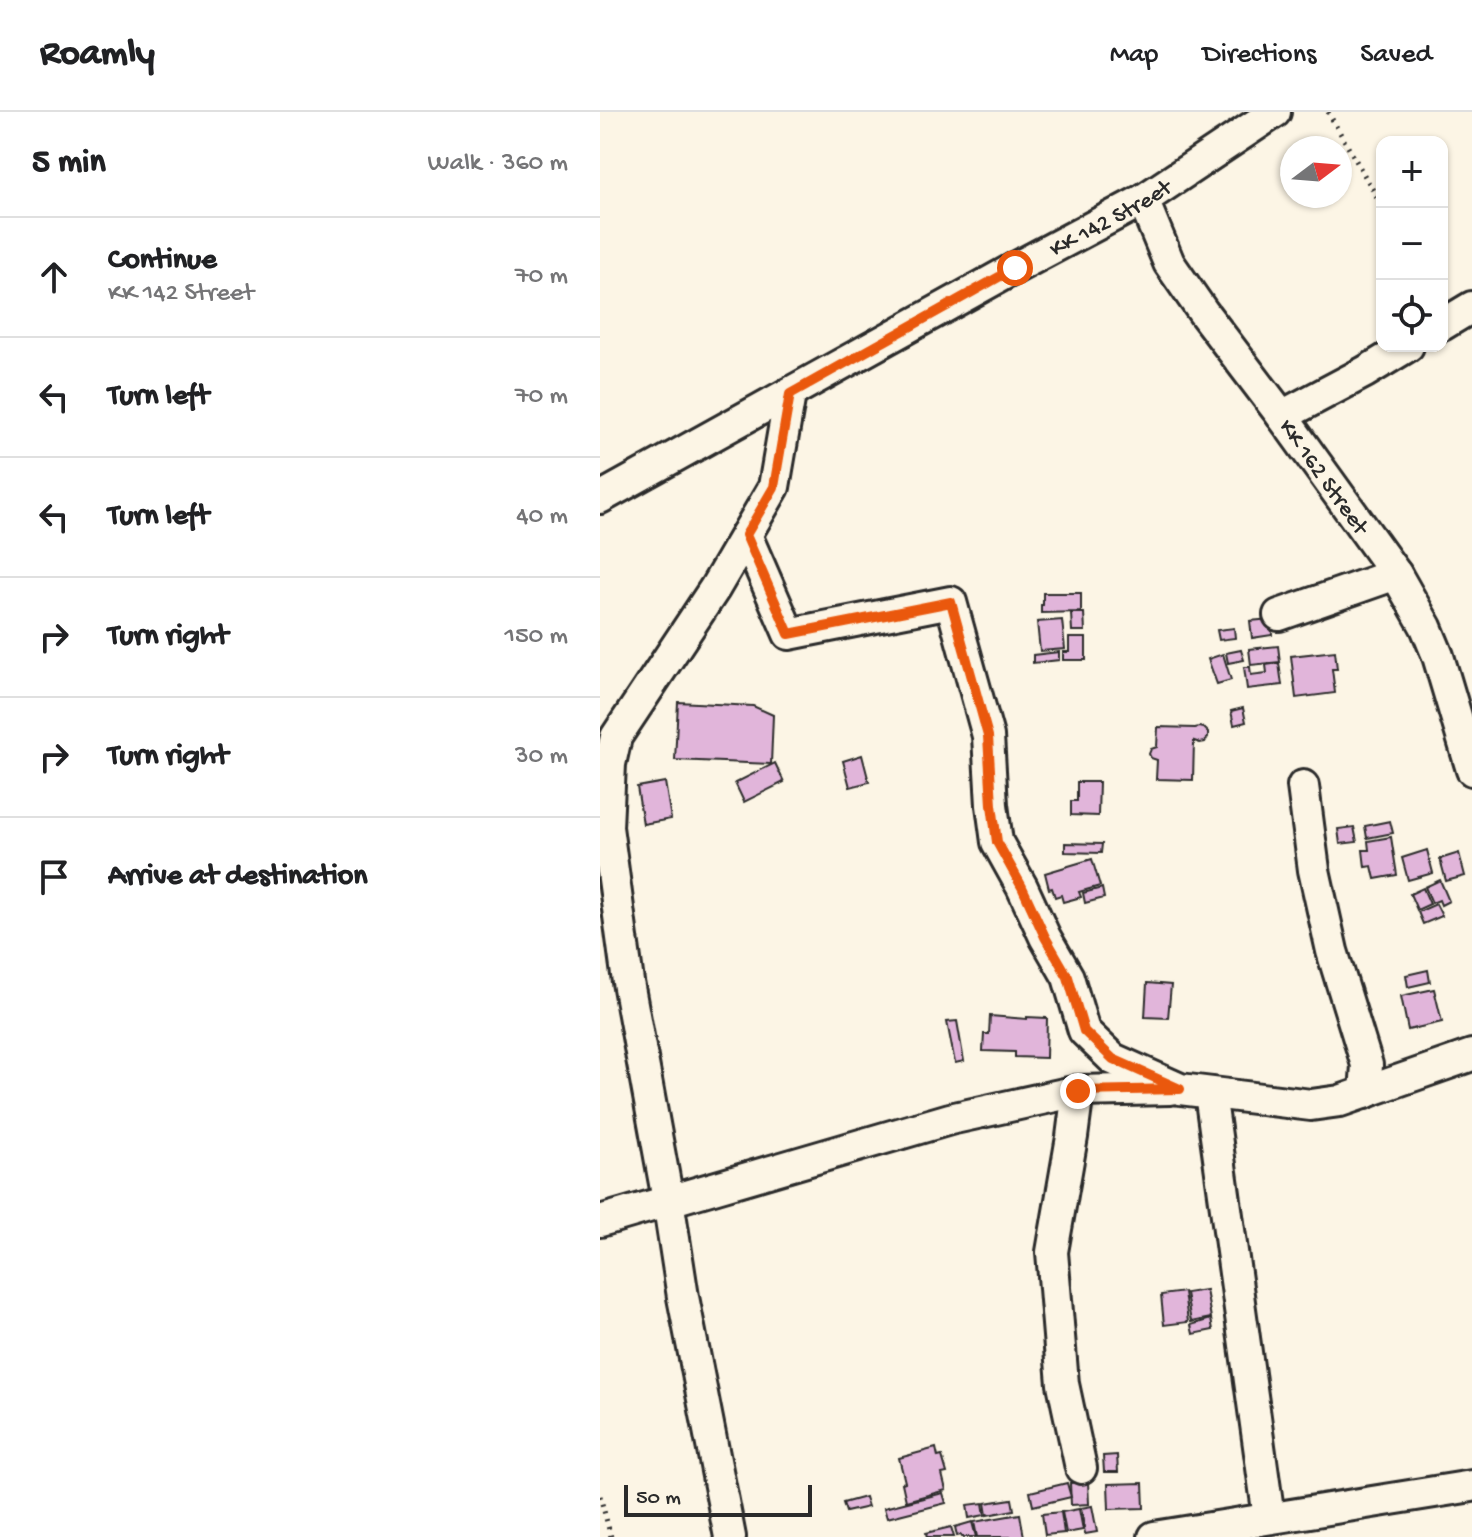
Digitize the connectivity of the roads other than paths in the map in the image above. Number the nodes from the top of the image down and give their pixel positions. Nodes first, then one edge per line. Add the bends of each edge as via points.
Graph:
1 (1275, 112) edge
2 (1143, 200) junction
3 (1472, 307) edge
4 (1448, 321) edge
5 (1398, 352) edge
6 (790, 394) junction
7 (1282, 416) junction
8 (600, 498) edge
9 (746, 535) junction
10 (1396, 574) junction
11 (1279, 615) dead end
12 (1465, 723) edge
13 (605, 766) edge
14 (1472, 770) edge
15 (1303, 786) dead end
16 (1472, 1055) edge
17 (1078, 1091) junction
18 (1195, 1091) junction
19 (1365, 1093) junction
20 (668, 1200) junction
21 (600, 1221) edge
22 (1081, 1468) dead end
23 (1472, 1486) edge
24 (1260, 1525) edge
25 (730, 1537) edge
26 (1154, 1537) edge

1 - 2 street, KK 142 Street
2 - 6 street, KK 142 Street
2 - 7 street, KK 162 Street via 1169,263
3 - 4 street
5 - 7 street
6 - 8 street, KK 142 Street
6 - 9 street via 774,487
7 - 10 street, KK 162 Street
9 - 13 street via 616,737
9 - 18 street via 789,634 951,602 988,736 997,842 1068,977 1084,1031 1113,1059
10 - 11 street
10 - 12 street, KK 162 Street via 1426,627
12 - 14 street, KK 162 Street
13 - 20 street via 607,827 628,982
15 - 19 street via 1332,951 1367,1065
16 - 19 street
17 - 18 street
17 - 20 street via 950,1119
17 - 22 street via 1052,1252 1063,1384
18 - 19 street via 1311,1105
18 - 24 street
20 - 21 street
20 - 25 street
23 - 24 street
24 - 26 street

